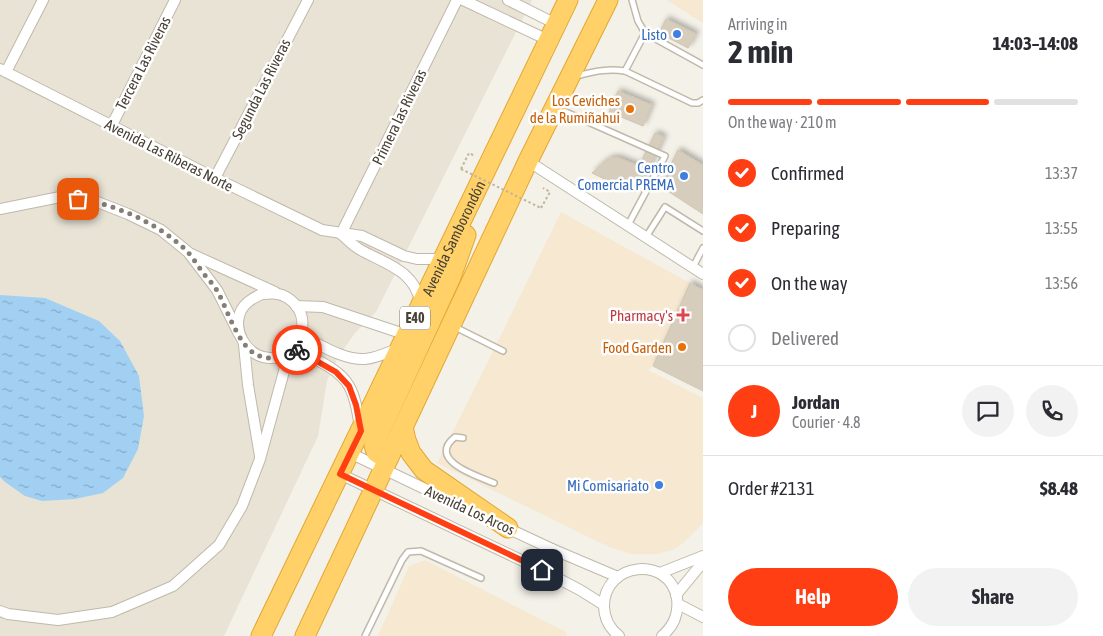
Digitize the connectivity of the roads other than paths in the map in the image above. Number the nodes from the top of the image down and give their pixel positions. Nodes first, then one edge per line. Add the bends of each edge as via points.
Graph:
1 (43, 0) edge
2 (175, 0) edge
3 (308, 0) edge
4 (457, 0) edge
5 (463, 0) edge
6 (508, 0) edge
7 (568, 0) edge
8 (608, 0) edge
9 (632, 0) edge
10 (552, 32) junction
11 (645, 33) junction
12 (703, 65) edge
13 (3, 70) edge
14 (625, 71) junction
15 (568, 78) junction
16 (703, 100) edge
17 (554, 106) junction
18 (112, 125) junction
19 (496, 146) junction
20 (528, 161) junction
21 (215, 178) junction
22 (0, 209) edge
23 (628, 224) junction
24 (703, 231) edge
25 (341, 234) junction
26 (646, 237) junction
27 (703, 248) edge
28 (188, 252) junction
29 (444, 256) junction
30 (693, 267) junction
31 (703, 274) edge
32 (279, 294) junction
33 (296, 306) junction
34 (421, 306) junction
35 (450, 325) junction
36 (239, 334) junction
37 (302, 336) junction
38 (404, 341) junction
39 (244, 345) junction
40 (292, 351) junction
41 (503, 351) dead end
42 (403, 427) junction
43 (361, 431) junction
44 (463, 438) dead end
45 (392, 450) junction
46 (350, 453) junction
47 (260, 459) junction
48 (383, 469) junction
49 (340, 474) junction
50 (494, 484) dead end
51 (374, 490) junction
52 (508, 528) junction
53 (552, 549) junction
54 (703, 556) edge
55 (703, 562) edge
56 (542, 570) junction
57 (660, 574) junction
58 (618, 577) junction
59 (481, 578) dead end
60 (677, 599) junction
61 (604, 605) junction
62 (0, 611) edge
63 (703, 617) edge
64 (607, 631) edge
65 (261, 636) edge
66 (305, 636) edge
67 (365, 636) edge
68 (619, 636) edge
69 (662, 636) edge

1 - 13 street
2 - 18 street, Tercera Las Riveras
3 - 21 street, Segunda Las Riveras
4 - 25 street, Primera las Riveras
5 - 10 street
6 - 10 street
7 - 10 highway, Avenida Samborondón / E40
8 - 15 highway, E40
9 - 11 lane
10 - 19 highway, Avenida Samborondón / E40
11 - 12 lane
11 - 14 lane
13 - 18 street, Avenida Las Riberas Norte
14 - 15 lane via 602,70
14 - 16 lane via 692,103
15 - 17 highway, E40
17 - 20 highway, E40
17 - 23 lane via 665,156
18 - 21 street, Avenida Las Riberas Norte
19 - 29 highway, Avenida Samborondón / E40
19 - 45 highway via 451,277 374,445 382,456
20 - 23 street
20 - 35 highway, E40
21 - 25 street, Avenida Las Riberas Norte via 322,230
22 - 28 street via 60,197 95,201 160,230
23 - 26 street
24 - 26 lane via 665,207
25 - 29 street, Avenida Las Riberas Norte via 362,236 408,258 426,260
25 - 34 street, Avenida Las Riberas Norte via 357,248 399,269 408,277 415,285
26 - 30 street
27 - 30 lane
28 - 32 street
28 - 36 street via 217,290
29 - 34 highway, Avenida Samborondón / E40
30 - 31 street
32 - 33 street
32 - 36 street via 262,294 247,302 239,317
33 - 37 street via 303,323
33 - 38 street via 323,307
34 - 38 highway, Avenida Samborondón / E40
35 - 41 lane
35 - 42 highway, E40
36 - 39 street
37 - 38 street via 348,357 365,359 381,355
37 - 40 street
38 - 43 highway, Avenida Samborondón / E40
39 - 40 street via 265,358 277,358
39 - 47 street
40 - 43 street via 336,372 349,386
40 - 47 street
42 - 45 highway, E40
42 - 52 highway via 411,453 424,470
43 - 46 highway, Avenida Samborondón / E40
44 - 50 lane via 455,437 449,442 447,457 452,464
45 - 48 highway, E40
46 - 48 street, Avenida Los Arcos
46 - 49 highway, Avenida Samborondón / E40
47 - 62 street via 242,506 219,545 174,586 112,612 58,620
48 - 51 highway, E40
48 - 52 street, Avenida Los Arcos
49 - 51 street, Avenida Los Arcos
49 - 65 highway, Avenida Samborondón / E40
51 - 56 street, Avenida Los Arcos
51 - 66 highway, E40
52 - 53 street, Avenida Los Arcos
53 - 56 street
53 - 58 street, Avenida Los Arcos
54 - 57 street
55 - 60 street
56 - 61 street, Avenida Los Arcos
57 - 58 street via 643,569
57 - 60 street via 672,586
58 - 61 street via 607,589
59 - 67 lane via 421,550 408,552
60 - 63 street
60 - 69 street via 674,623
61 - 64 street
64 - 68 street

